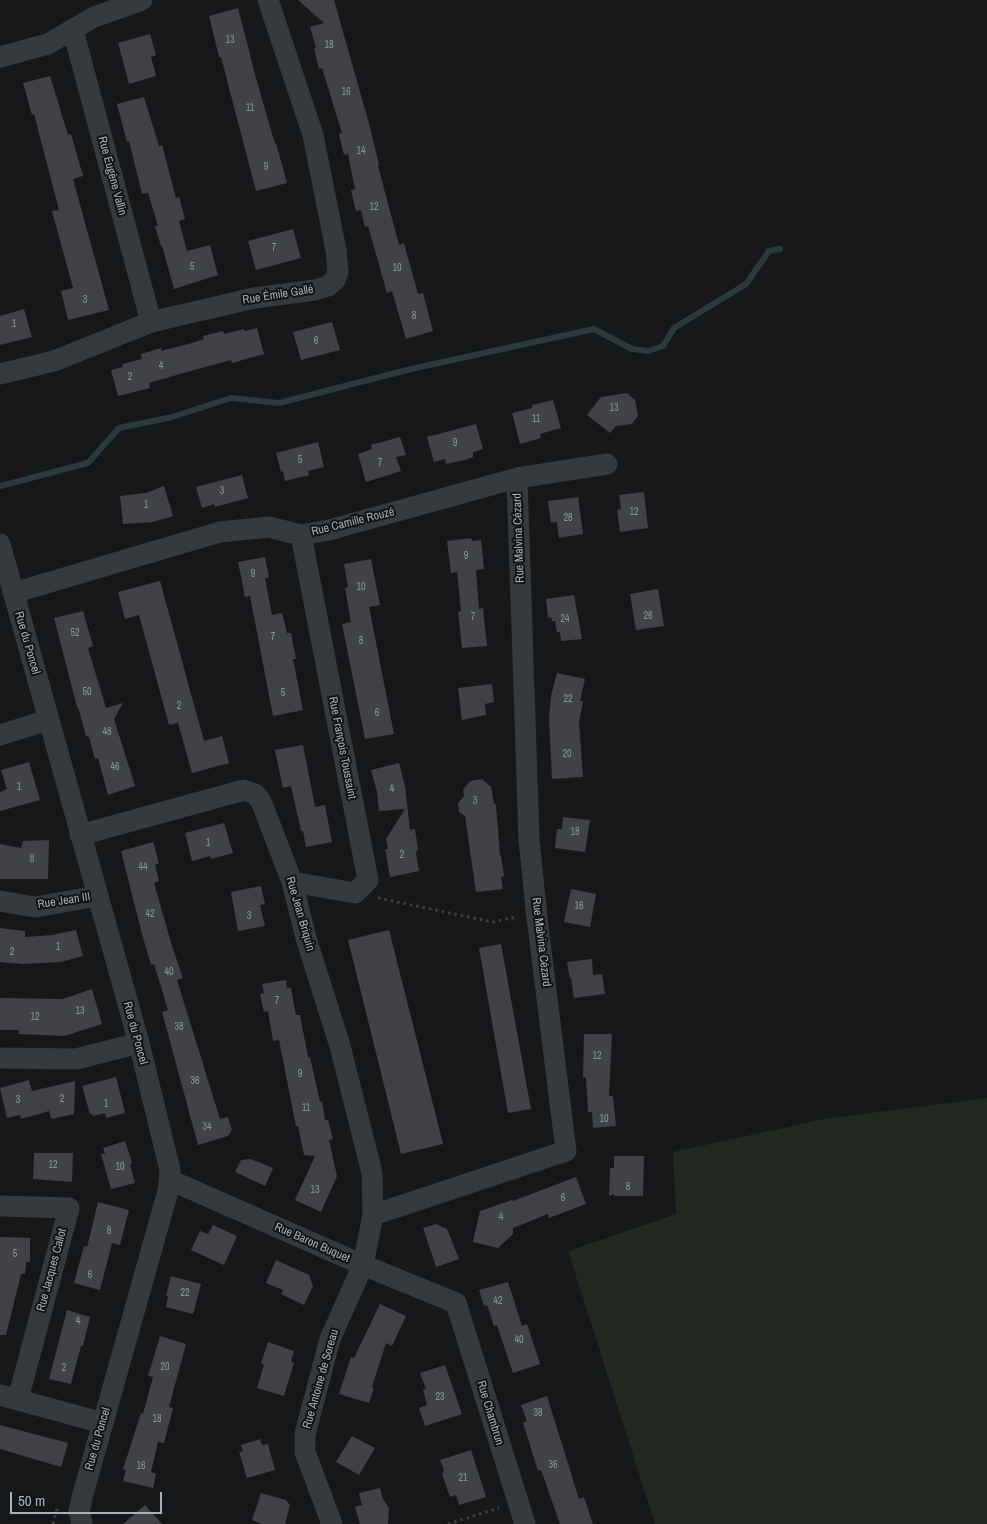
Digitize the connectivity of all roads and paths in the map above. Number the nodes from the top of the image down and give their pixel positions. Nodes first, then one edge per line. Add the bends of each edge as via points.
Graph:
1 (142, 0) edge
2 (268, 0) edge
3 (73, 30) junction
4 (0, 57) edge
5 (151, 322) junction
6 (0, 374) edge
7 (607, 464) dead end
8 (517, 478) junction
9 (301, 535) junction
10 (0, 544) edge
11 (13, 593) junction
12 (48, 720) junction
13 (0, 735) edge
14 (80, 836) junction
15 (292, 882) junction
16 (355, 893) junction
17 (98, 896) junction
18 (0, 901) edge
19 (537, 918) junction
20 (138, 1043) junction
21 (0, 1058) edge
22 (170, 1180) junction
23 (0, 1206) edge
24 (373, 1215) junction
25 (363, 1265) junction
26 (456, 1303) joint
27 (9, 1397) edge
28 (103, 1423) junction
29 (518, 1502) junction
30 (82, 1524) edge
31 (332, 1524) edge
32 (448, 1524) edge
33 (525, 1524) edge

1 - 3 street via 94,18
2 - 5 street, Rue Émile Gallé via 313,135 338,272 328,286 315,290 254,298
3 - 4 street via 48,44
3 - 5 street, Rue Eugène Vallin
5 - 6 street, Rue Émile Gallé via 54,361
7 - 8 street, Rue Camille Rouzé
8 - 9 street, Rue Camille Rouzé
8 - 19 street, Rue Malvina Cézard via 529,840
9 - 11 street, Rue Camille Rouzé via 269,527 220,532
9 - 16 street, Rue François Toussaint via 368,880
10 - 11 street, Rue du Poncel
11 - 12 street, Rue du Poncel
12 - 13 street
12 - 14 street, Rue du Poncel
14 - 15 street, Rue Jean Briquin via 244,790 255,794 261,801
14 - 17 street, Rue du Poncel
15 - 16 street
15 - 24 street, Rue Jean Briquin via 340,1046 372,1173
16 - 19 path via 492,922 519,916
17 - 18 street, Rue Jean III via 36,907
17 - 20 street, Rue du Poncel
19 - 24 street, Rue Malvina Cézard via 566,1151
20 - 21 street via 76,1059
20 - 22 street, Rue du Poncel via 167,1155
22 - 25 street, Rue Baron Buquet
22 - 28 street, Rue du Poncel
23 - 27 street, Rue Jacques Callot via 69,1208
24 - 25 street
25 - 26 street, Rue Baron Buquet
25 - 31 street, Rue Antoine de Soreau via 330,1339 305,1434 305,1452
26 - 29 street, Rue Chambrun
27 - 28 street, Rue Jacques Callot
28 - 30 street, Rue du Poncel via 79,1511
29 - 32 path
29 - 33 street, Rue Chambrun

